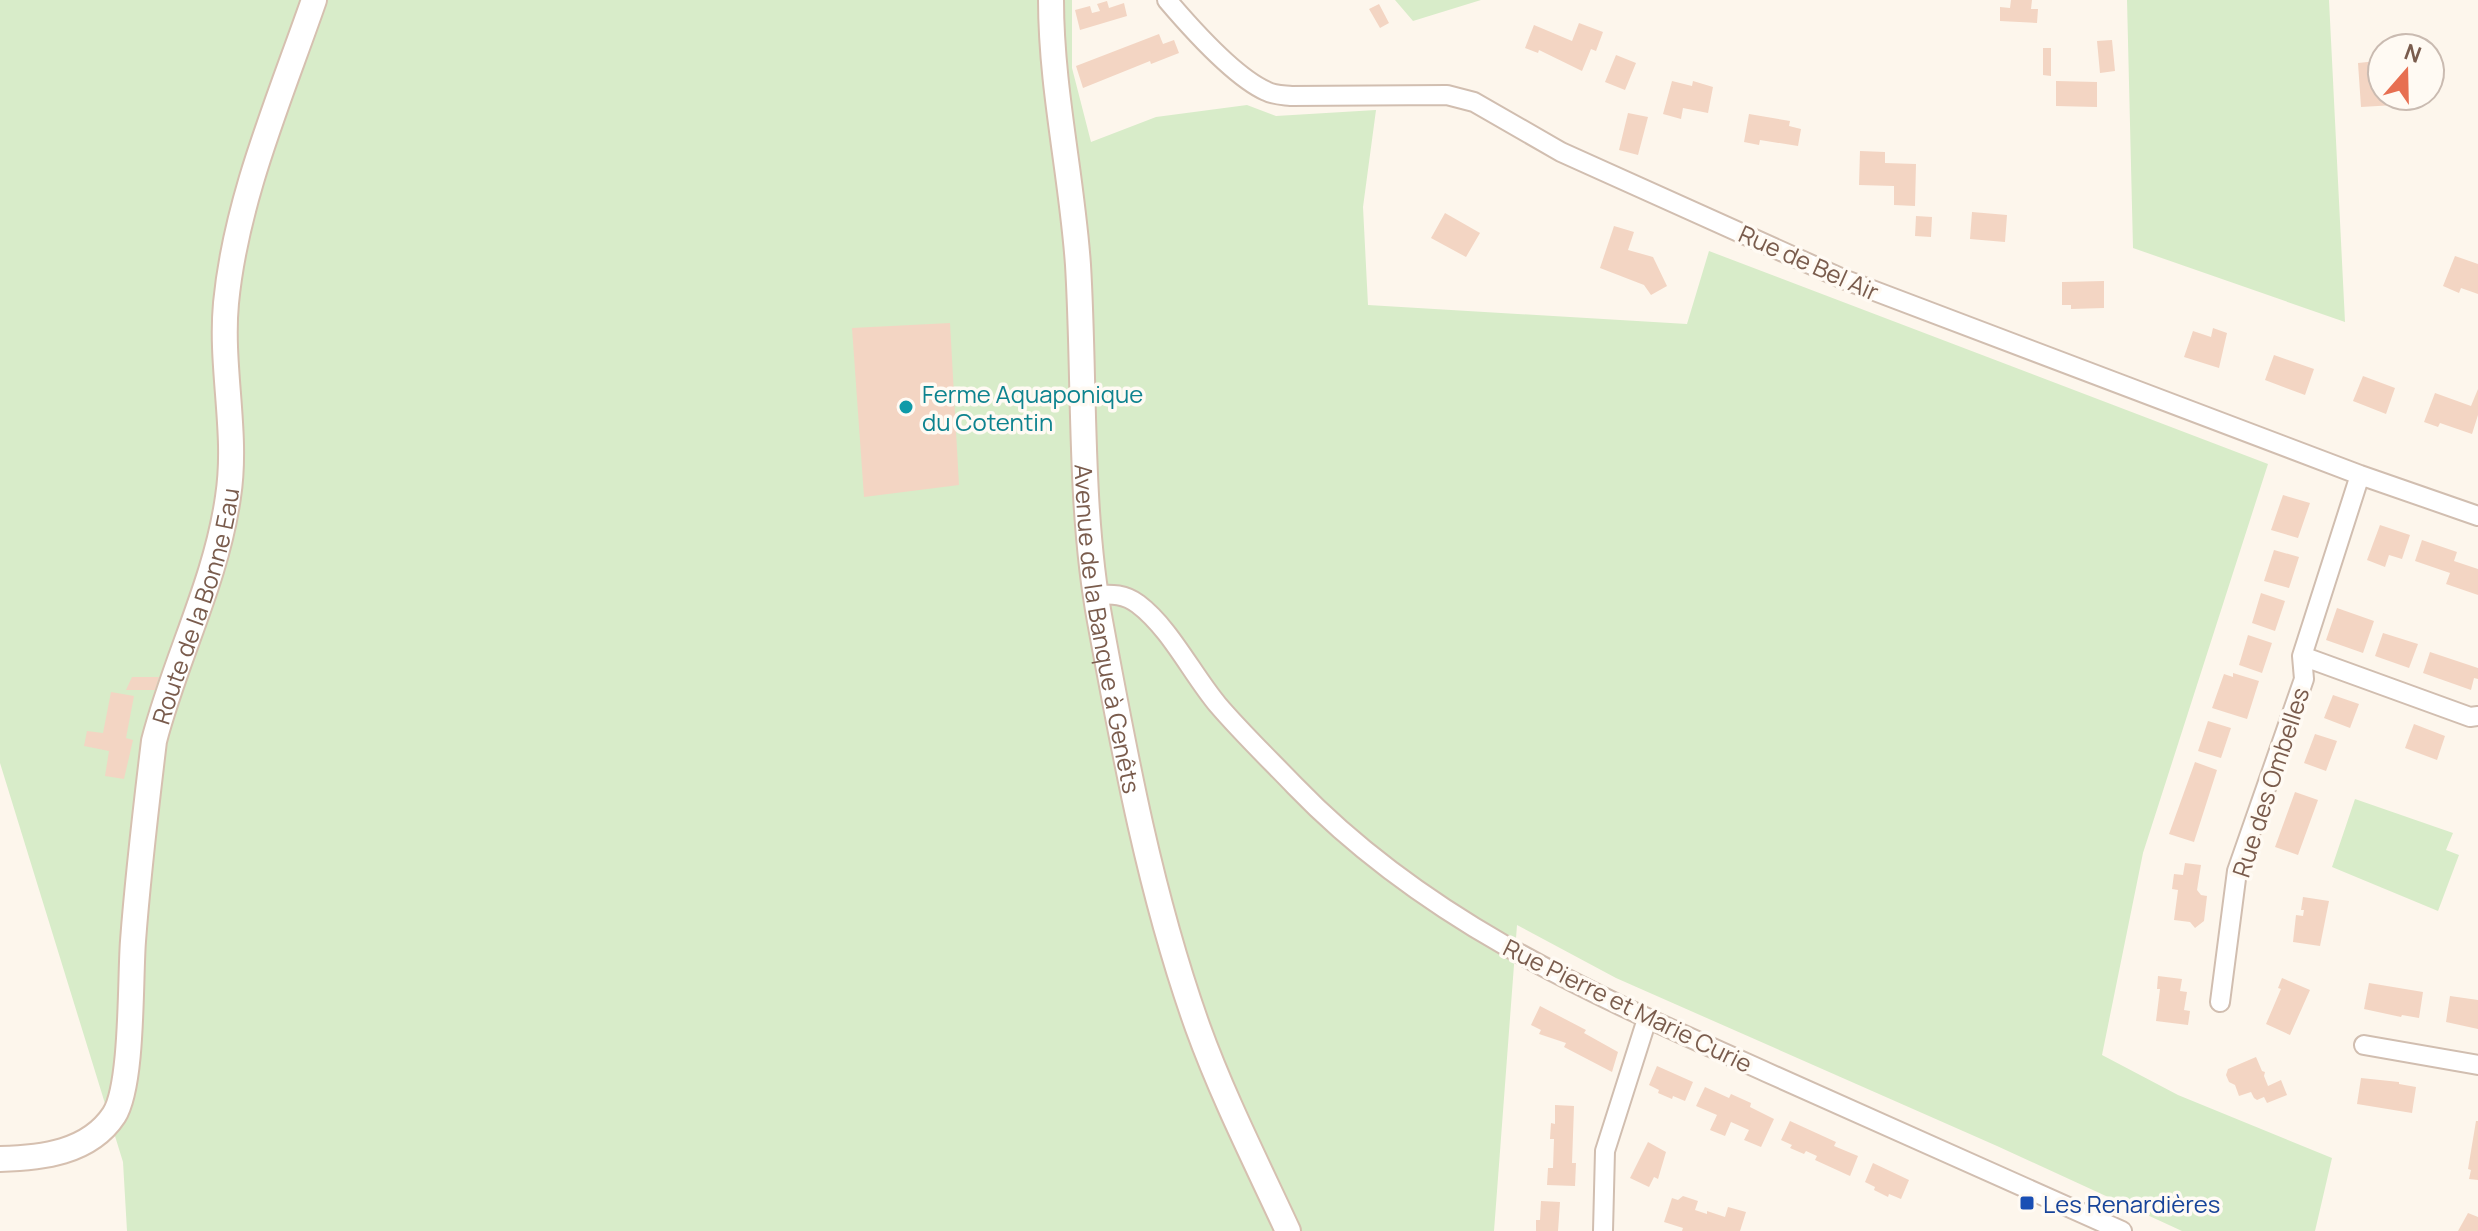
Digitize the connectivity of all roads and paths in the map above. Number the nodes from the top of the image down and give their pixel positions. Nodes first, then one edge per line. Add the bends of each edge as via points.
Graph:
1 (314, 0) edge
2 (1051, 0) edge
3 (1167, 0) edge
4 (2360, 475) junction
5 (2478, 516) edge
6 (1097, 595) junction
7 (2302, 656) junction
8 (2478, 716) edge
9 (2220, 1002) dead end
10 (1647, 1019) junction
11 (2364, 1045) dead end
12 (2478, 1065) edge
13 (12, 1159) edge
14 (2110, 1228) edge
15 (1288, 1231) edge
16 (1603, 1231) edge

1 - 13 street, Route de la Bonne Eau via 260,156 231,267 225,351 228,497 203,597 154,741 123,1088 114,1114 100,1131 64,1152
2 - 6 street, Avenue de la Banque à Genêts via 1078,263 1089,527
3 - 4 street, Rue de Bel Air via 1231,65 1269,93 1447,95 1474,102 1561,152 1843,279
4 - 5 street, Rue de Bel Air
4 - 7 street, Rue des Ombelles
6 - 10 street, Rue Pierre et Marie Curie via 1116,594 1151,616 1218,705 1314,805 1382,866 1534,964
6 - 15 street, Avenue de la Banque à Genêts via 1141,829 1186,994 1224,1093
7 - 8 street
7 - 9 street, Rue des Ombelles via 2304,679 2237,871
10 - 14 street, Rue Pierre et Marie Curie
10 - 16 street via 1605,1151
11 - 12 street

